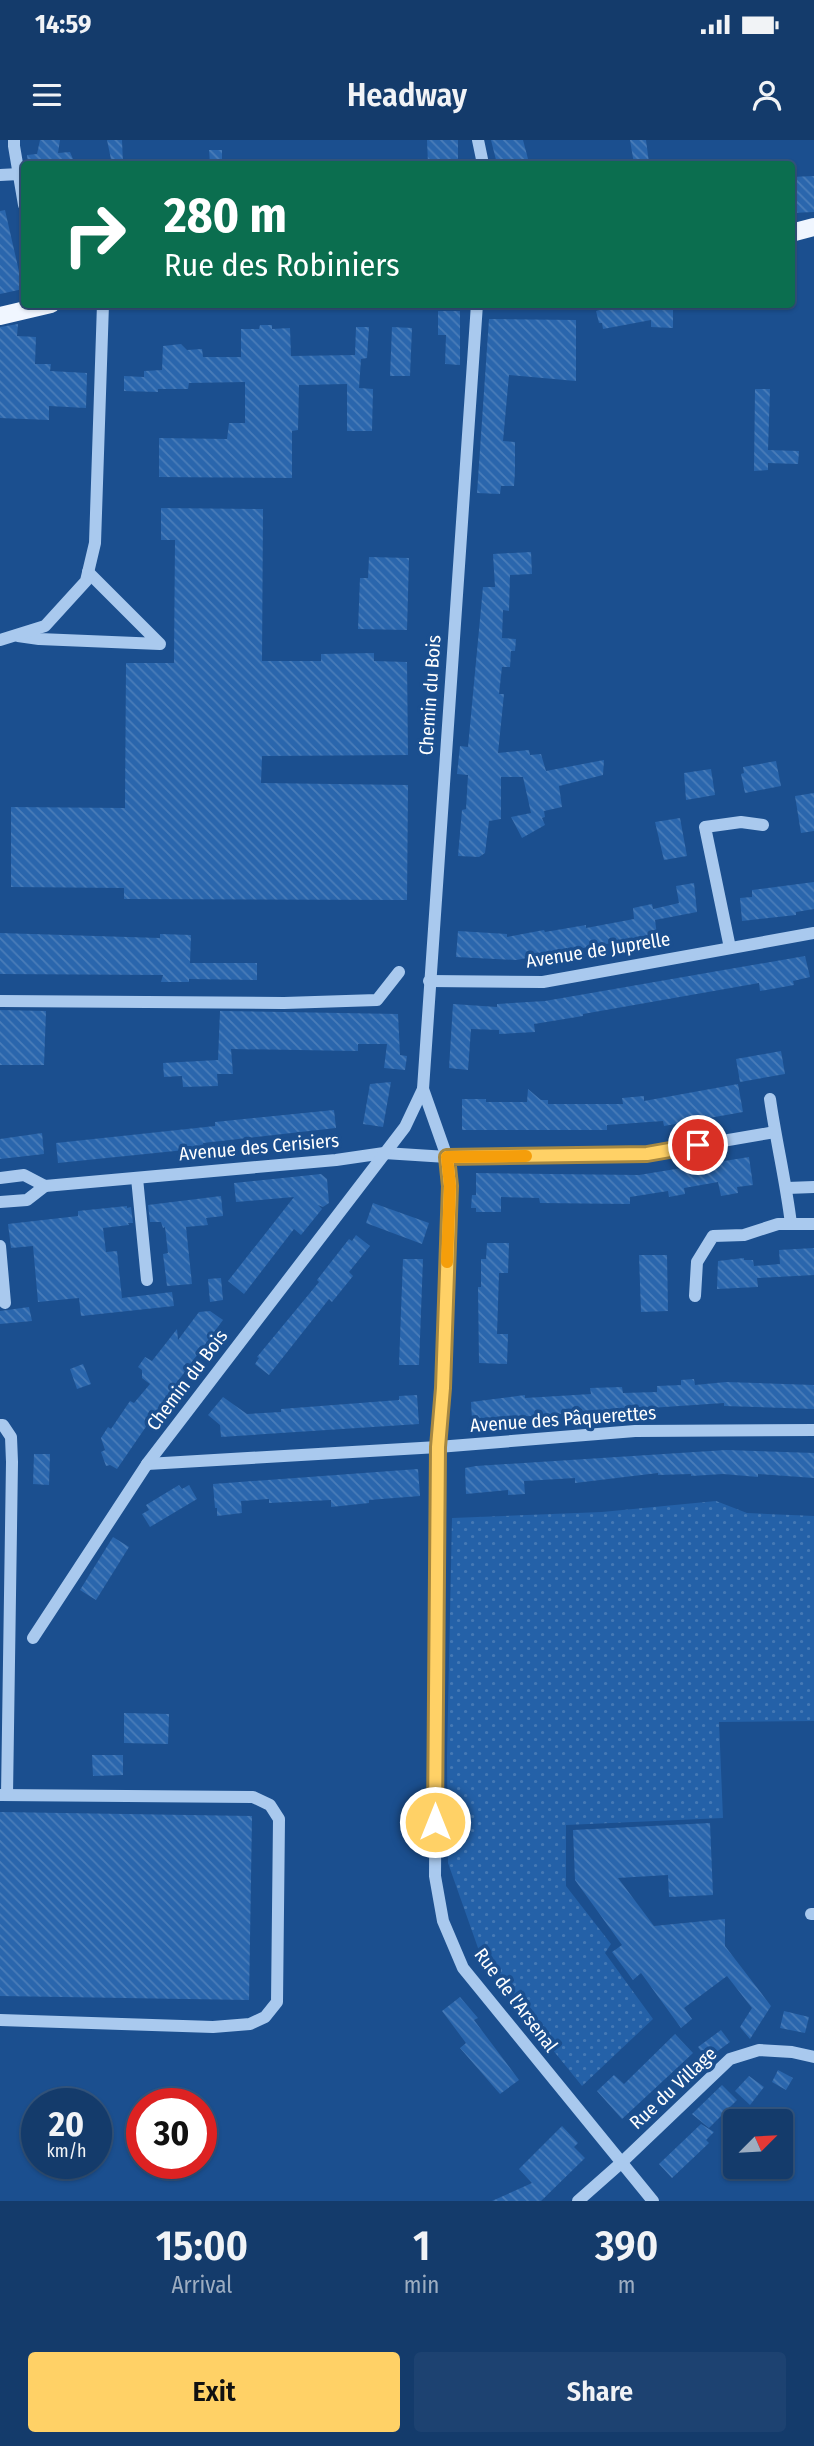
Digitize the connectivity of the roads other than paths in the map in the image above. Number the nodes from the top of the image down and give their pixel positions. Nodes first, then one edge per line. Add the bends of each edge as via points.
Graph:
1 (14, 140) edge
2 (478, 140) edge
3 (482, 161) edge
4 (19, 174) junction
5 (0, 175) edge
6 (21, 186) edge
7 (814, 227) edge
8 (795, 232) edge
9 (35, 308) edge
10 (103, 308) edge
11 (477, 308) edge
12 (0, 316) edge
13 (88, 572) junction
14 (15, 635) junction
15 (0, 640) edge
16 (763, 825) dead end
17 (814, 933) edge
18 (730, 948) junction
19 (399, 972) dead end
20 (429, 981) junction
21 (0, 1000) edge
22 (423, 1089) junction
23 (770, 1099) dead end
24 (775, 1132) junction
25 (384, 1153) junction
26 (447, 1157) junction
27 (0, 1178) edge
28 (137, 1178) junction
29 (46, 1186) junction
30 (814, 1187) edge
31 (787, 1188) junction
32 (0, 1202) edge
33 (791, 1224) junction
34 (814, 1224) edge
35 (0, 1246) edge
36 (147, 1280) dead end
37 (695, 1296) dead end
38 (5, 1303) dead end
39 (0, 1424) edge
40 (814, 1430) edge
41 (438, 1447) junction
42 (147, 1464) junction
43 (33, 1638) dead end
44 (4, 1795) edge
45 (0, 2020) edge
46 (814, 2057) edge
47 (621, 2163) junction
48 (578, 2201) edge
49 (653, 2201) edge

1 - 4 street
2 - 3 street
4 - 5 street
4 - 6 street
7 - 8 main road
9 - 12 main road
10 - 13 street via 95,543
11 - 20 street, Chemin du Bois
13 - 14 street via 86,581 45,626
13 - 14 street via 160,644
14 - 15 street
16 - 18 street via 741,822 705,827
17 - 18 street, Avenue de Juprelle
18 - 20 street, Avenue de Juprelle via 543,982
19 - 21 street via 377,1000
20 - 22 street, Chemin du Bois
22 - 25 street, Chemin du Bois via 405,1127
22 - 26 street, Chemin du Bois
23 - 24 street
24 - 26 street via 647,1154
24 - 31 street
25 - 26 street
25 - 28 street, Avenue des Cerisiers
25 - 42 street, Chemin du Bois
26 - 41 street, Rue de l'Arsenal via 450,1186
27 - 29 street, Avenue des Cerisiers via 24,1175
28 - 29 street, Avenue des Cerisiers
28 - 36 street
29 - 32 street, Avenue des Cerisiers via 27,1200
30 - 31 street
31 - 33 street
33 - 34 street
33 - 37 street via 744,1235 713,1236 697,1262
35 - 38 street
39 - 44 street via 11,1437 12,1462
40 - 41 street, Avenue des Pâquerettes via 635,1431
41 - 42 street, Avenue des Pâquerettes
41 - 47 street, Rue de l'Arsenal via 435,1876 443,1921 463,1968
42 - 43 street, Chemin du Bois
44 - 45 street via 253,1797 270,1805 279,1819 277,2002 265,2017 250,2024
46 - 47 street, Rue du Village via 758,2050 730,2059
47 - 48 street, Rue du Village
47 - 49 street, Rue de l'Arsenal

